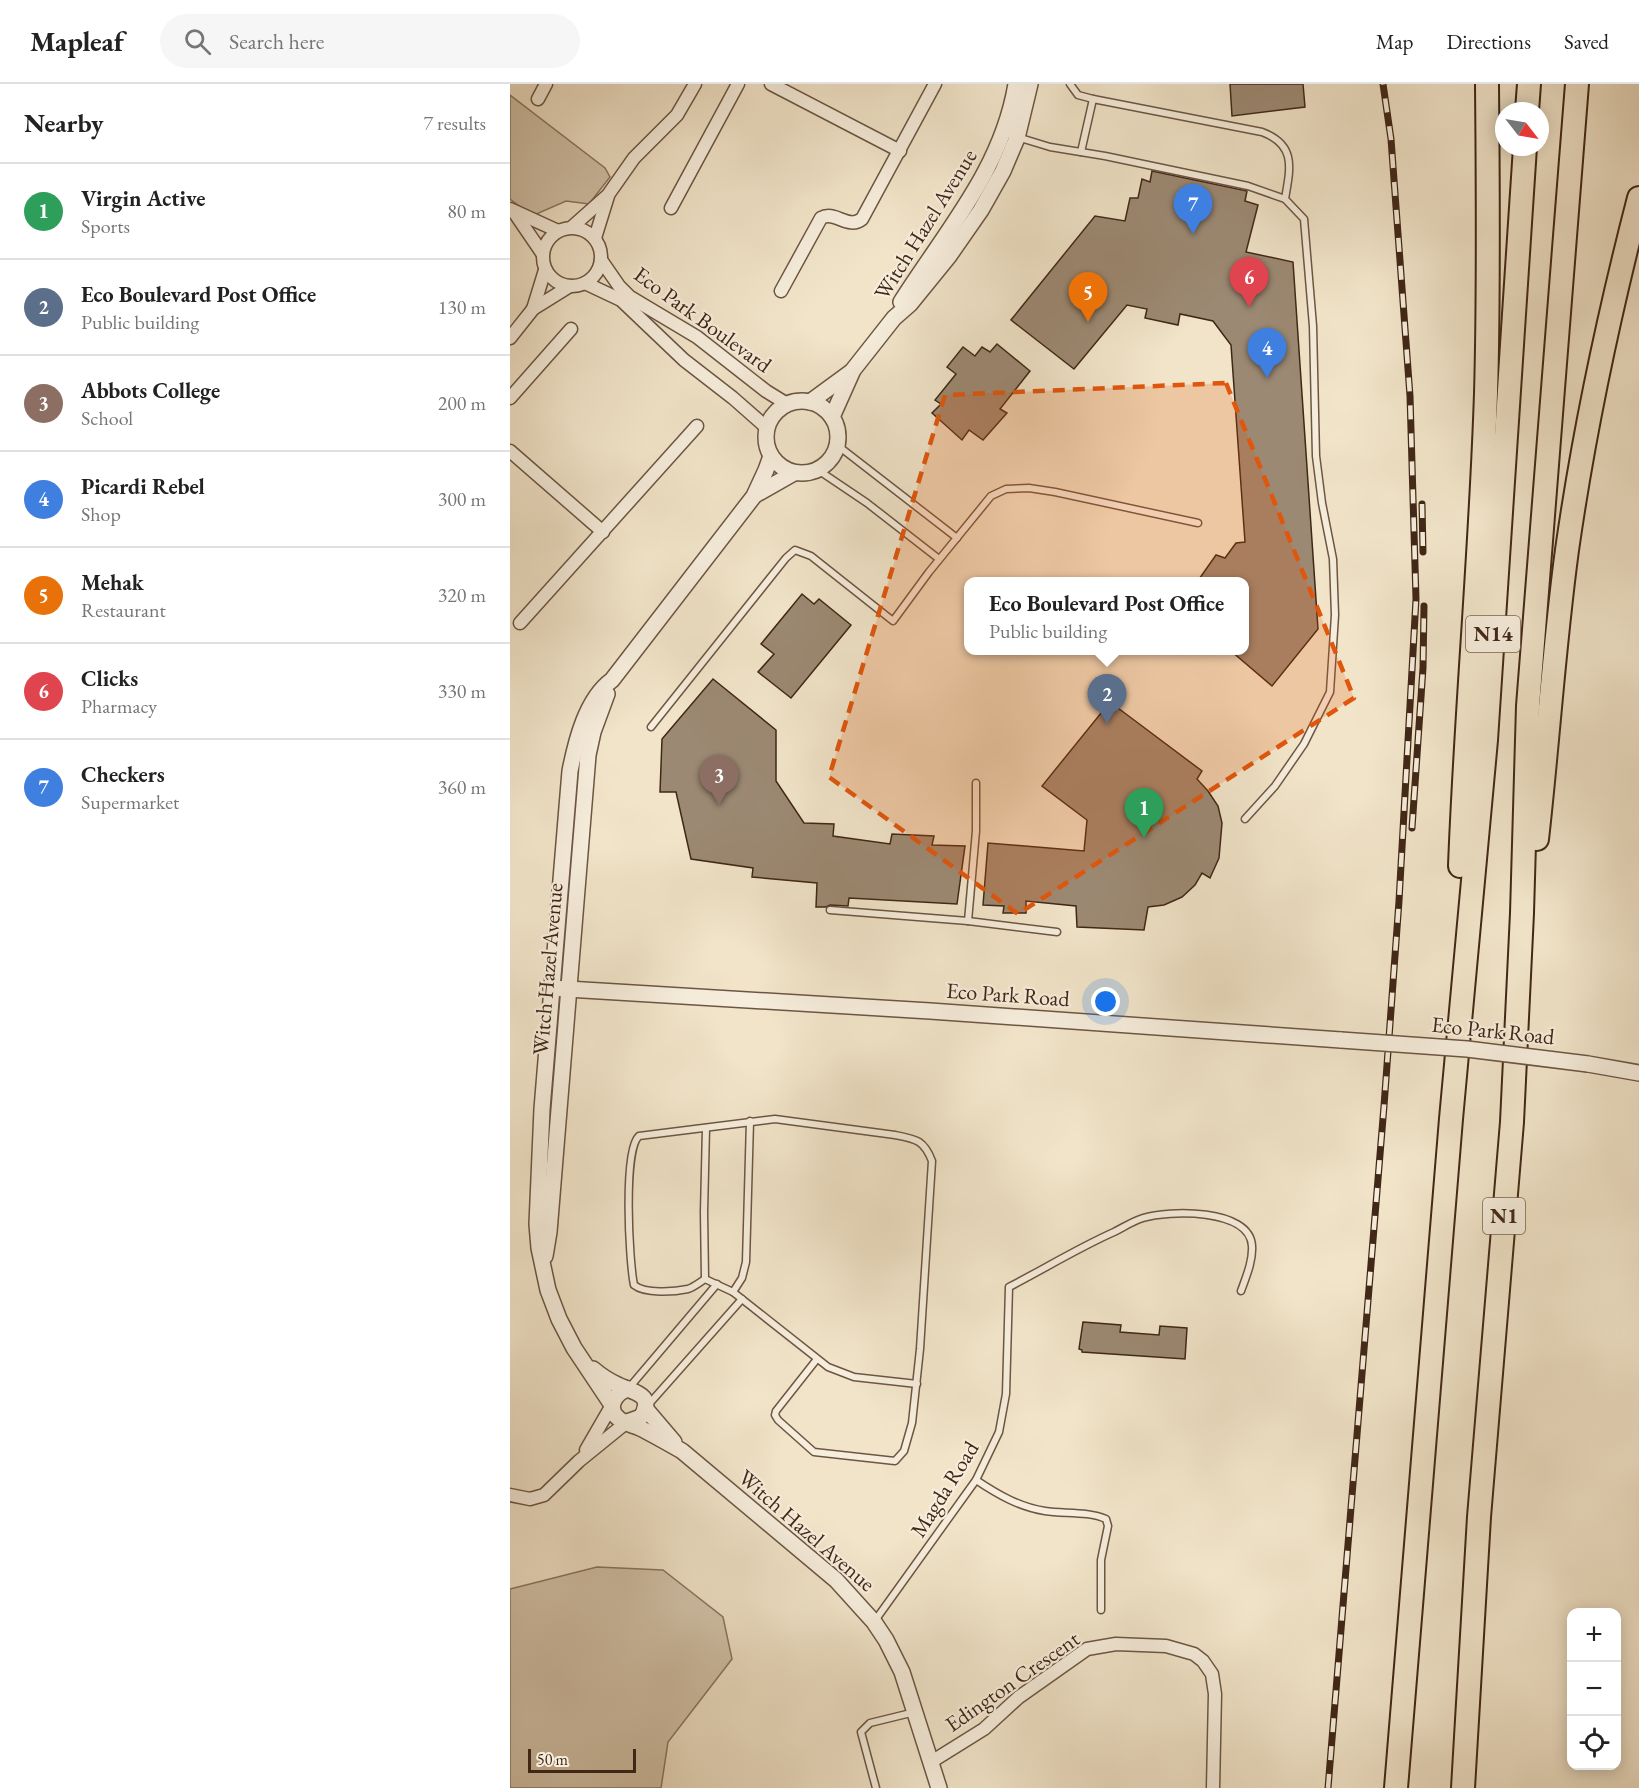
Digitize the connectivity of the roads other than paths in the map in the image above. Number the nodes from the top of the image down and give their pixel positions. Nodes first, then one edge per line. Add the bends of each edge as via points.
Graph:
1 (546, 84) edge
2 (695, 84) edge
3 (738, 84) edge
4 (771, 84) edge
5 (935, 84) edge
6 (1016, 84) edge
7 (1030, 84) edge
8 (1070, 84) edge
9 (1487, 84) edge
10 (1529, 84) edge
11 (1577, 84) edge
12 (537, 99) dead end
13 (1093, 99) junction
14 (1528, 102) edge
15 (1011, 135) junction
16 (900, 151) junction
17 (1081, 152) junction
18 (1524, 156) edge
19 (608, 195) junction
20 (1639, 198) edge
21 (1285, 199) junction
22 (671, 208) dead end
23 (512, 210) edge
24 (572, 227) junction
25 (1639, 229) edge
26 (558, 231) junction
27 (595, 238) junction
28 (542, 253) junction
29 (601, 260) junction
30 (545, 270) junction
31 (585, 283) junction
32 (570, 286) junction
33 (781, 291) dead end
34 (1616, 292) junction
35 (533, 309) junction
36 (571, 329) dead end
37 (510, 338) edge
38 (854, 370) junction
39 (510, 398) edge
40 (810, 402) junction
41 (787, 404) junction
42 (832, 417) junction
43 (697, 426) dead end
44 (767, 428) junction
45 (837, 445) junction
46 (510, 451) edge
47 (771, 456) junction
48 (818, 470) junction
49 (794, 473) junction
50 (754, 496) junction
51 (1198, 523) dead end
52 (603, 532) junction
53 (957, 538) junction
54 (939, 559) junction
55 (520, 623) dead end
56 (612, 680) junction
57 (651, 726) dead end
58 (976, 783) dead end
59 (1245, 819) dead end
60 (830, 910) dead end
61 (1522, 913) junction
62 (968, 921) junction
63 (1057, 932) dead end
64 (551, 988) junction
65 (568, 989) junction
66 (1639, 1073) edge
67 (1451, 1119) junction
68 (750, 1121) junction
69 (706, 1128) junction
70 (543, 1266) junction
71 (705, 1279) junction
72 (717, 1284) junction
73 (1241, 1291) dead end
74 (733, 1292) junction
75 (742, 1299) junction
76 (817, 1359) junction
77 (583, 1361) junction
78 (917, 1384) junction
79 (628, 1389) junction
80 (612, 1405) junction
81 (645, 1408) junction
82 (627, 1422) junction
83 (682, 1452) junction
84 (579, 1461) junction
85 (976, 1480) junction
86 (510, 1495) edge
87 (1101, 1610) dead end
88 (874, 1622) junction
89 (916, 1712) junction
90 (931, 1762) junction
91 (876, 1788) edge
92 (939, 1788) edge
93 (1213, 1788) edge
94 (1396, 1788) edge
95 (1463, 1788) edge

1 - 12 street
2 - 19 street via 677,115 634,158
3 - 22 street
4 - 16 street
5 - 16 street
6 - 15 street, Witch Hazel Avenue
7 - 15 street, Witch Hazel Avenue
8 - 13 lane via 1078,95
9 - 67 highway via 1486,394 1464,763
10 - 14 highway
11 - 61 highway, N14 via 1528,706
13 - 17 lane
13 - 21 lane via 1273,136 1287,150 1290,169
15 - 17 lane
15 - 38 street, Witch Hazel Avenue via 894,318
16 - 33 street via 860,222 828,215 821,218
17 - 21 lane via 1248,186
18 - 67 highway, N14 via 1486,740
19 - 24 street
19 - 27 street
20 - 34 highway
21 - 59 lane via 1304,219 1306,229 1316,456 1333,559 1335,615 1330,692 1304,744 1275,786
23 - 26 street
23 - 28 street
24 - 26 street
24 - 27 street
25 - 34 highway
26 - 28 street via 547,240
27 - 29 street
28 - 30 street
29 - 31 street via 596,274
29 - 41 street, Eco Park Boulevard via 630,297 697,337
30 - 32 street via 555,282
30 - 35 street
31 - 32 street
31 - 44 street, Eco Park Boulevard via 621,300 684,360
32 - 35 street
34 - 61 highway via 1578,475 1535,862
35 - 37 street
36 - 39 street
38 - 40 street, Witch Hazel Avenue
38 - 42 street, Witch Hazel Avenue
40 - 41 street
40 - 42 street
41 - 44 street via 771,418
42 - 45 street
43 - 52 street
44 - 47 street
45 - 48 street
45 - 53 lane
46 - 52 street
47 - 49 street
47 - 50 street, Witch Hazel Avenue
48 - 49 street
48 - 54 lane
49 - 50 street, Witch Hazel Avenue
50 - 56 street, Witch Hazel Avenue
51 - 53 lane via 1055,492 1006,489 991,496
52 - 55 street
53 - 54 lane
54 - 57 lane via 893,621 811,556 800,550 792,551
56 - 64 street, Witch Hazel Avenue via 589,711 572,762
56 - 65 street, Witch Hazel Avenue via 588,755
58 - 62 lane
60 - 62 lane
61 - 95 highway, N1 via 1512,1122 1479,1517
62 - 63 lane
64 - 65 street, Eco Park Road
64 - 70 street, Witch Hazel Avenue via 536,1204
65 - 66 street, Eco Park Road, bridge via 1467,1049
65 - 70 street, Witch Hazel Avenue
67 - 94 highway
68 - 69 lane
68 - 74 lane via 746,1262
68 - 78 lane via 776,1119 911,1138 929,1151 932,1161
69 - 71 lane
69 - 71 lane via 639,1136 632,1145 628,1180 634,1285 646,1291 680,1290
70 - 77 street, Witch Hazel Avenue via 559,1319
71 - 72 lane
72 - 74 lane
72 - 79 lane
73 - 85 lane, Magda Road via 1251,1262 1252,1244 1244,1229 1224,1218 1171,1213 1143,1218 1009,1287 1005,1407 999,1432
74 - 75 lane
75 - 76 lane
75 - 81 lane
76 - 78 lane via 854,1377
76 - 78 lane via 775,1415 809,1450 820,1454 895,1461 909,1440
77 - 79 street, Witch Hazel Avenue
77 - 80 street, Witch Hazel Avenue
79 - 80 street via 616,1396
79 - 81 street via 641,1395
80 - 82 street via 618,1418
80 - 84 street
81 - 82 street via 641,1417
81 - 83 street, Witch Hazel Avenue
82 - 83 street, Witch Hazel Avenue
82 - 84 street
83 - 88 street, Witch Hazel Avenue via 837,1580
84 - 86 street via 544,1495 530,1499
85 - 87 lane via 1019,1504 1106,1519
85 - 88 lane, Magda Road
88 - 89 street, Witch Hazel Avenue via 894,1656
89 - 90 street, Witch Hazel Avenue
89 - 91 lane via 870,1723 861,1732
90 - 92 street, Witch Hazel Avenue
90 - 93 street, Edington Crescent via 984,1729 1019,1697 1087,1649 1116,1644 1166,1646 1194,1654 1212,1674

